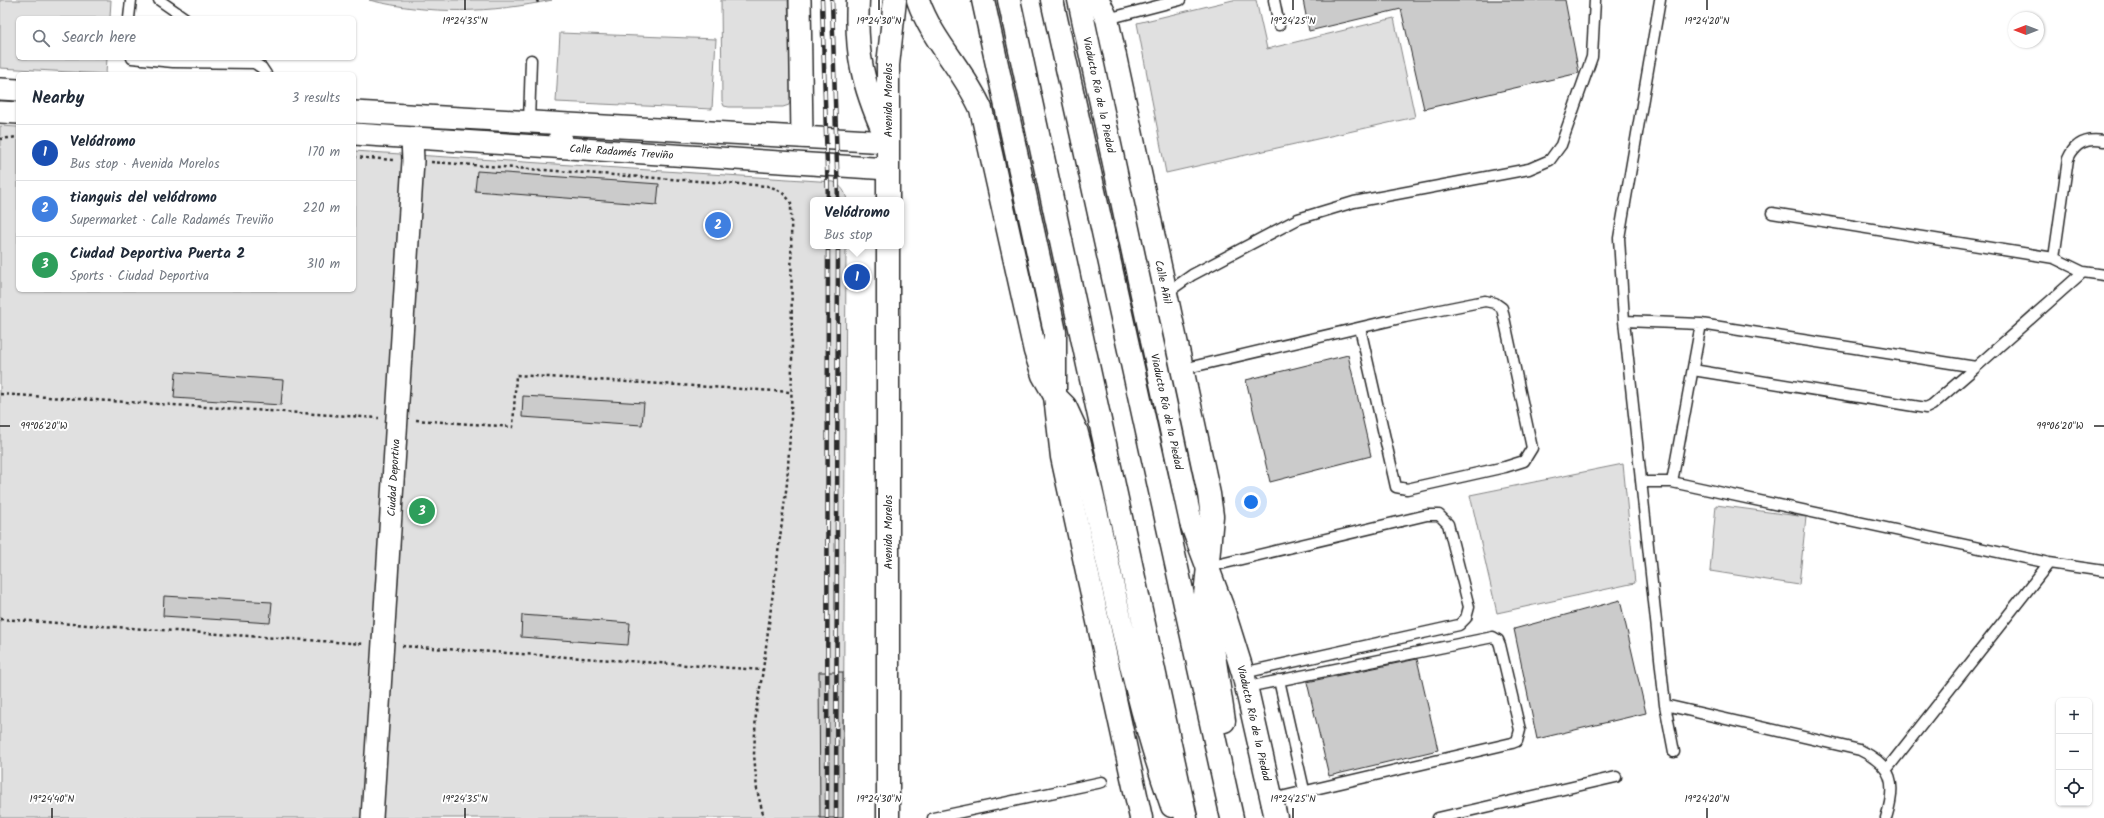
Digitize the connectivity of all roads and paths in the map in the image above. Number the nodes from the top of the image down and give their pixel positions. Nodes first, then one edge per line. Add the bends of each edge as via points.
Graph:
1 (131, 0) edge
2 (159, 0) edge
3 (800, 0) edge
4 (858, 0) edge
5 (895, 0) edge
6 (918, 0) edge
7 (983, 0) edge
8 (1009, 0) edge
9 (1052, 0) edge
10 (1079, 0) edge
11 (1180, 0) edge
12 (1274, 0) edge
13 (1595, 0) edge
14 (1660, 0) edge
15 (1103, 10) edge
16 (130, 16) edge
17 (182, 16) edge
18 (1279, 25) dead end
19 (152, 60) edge
20 (531, 60) dead end
21 (251, 61) edge
22 (265, 72) edge
23 (0, 89) edge
24 (16, 90) edge
25 (0, 112) edge
26 (356, 112) edge
27 (16, 113) edge
28 (529, 122) junction
29 (561, 125) junction
30 (356, 134) edge
31 (16, 136) edge
32 (412, 138) junction
33 (802, 138) junction
34 (0, 139) edge
35 (2104, 141) edge
36 (888, 142) junction
37 (560, 147) junction
38 (356, 157) edge
39 (413, 161) junction
40 (888, 169) junction
41 (888, 197) edge
42 (1772, 213) dead end
43 (888, 249) edge
44 (2054, 258) junction
45 (2083, 272) junction
46 (2104, 275) edge
47 (1165, 294) junction
48 (1624, 321) junction
49 (1701, 324) junction
50 (1360, 328) junction
51 (1976, 367) junction
52 (1182, 369) junction
53 (1693, 370) junction
54 (1055, 396) junction
55 (1642, 482) junction
56 (1672, 482) junction
57 (2049, 563) junction
58 (1208, 566) junction
59 (2104, 572) edge
60 (1245, 680) junction
61 (1279, 680) junction
62 (1665, 705) junction
63 (1674, 752) dead end
64 (1887, 769) junction
65 (1616, 777) dead end
66 (1102, 782) dead end
67 (1304, 790) junction
68 (1274, 808) edge
69 (372, 818) edge
70 (764, 818) edge
71 (888, 818) edge
72 (933, 818) edge
73 (1141, 818) edge
74 (1176, 818) edge
75 (1186, 818) edge
76 (1232, 818) edge
77 (1438, 818) edge
78 (1886, 818) edge

1 - 16 lane
2 - 17 lane
3 - 33 street
4 - 36 main road via 858,35 863,77
5 - 36 main road, Avenida Morelos via 888,65
6 - 54 main road via 945,53 971,89 981,109 1035,351 1043,375
7 - 54 main road via 1055,332
8 - 75 main road
9 - 76 main road
10 - 58 main road, Viaducto Río de la Piedad via 1192,523
11 - 15 lane
12 - 18 lane
13 - 47 lane via 1592,57 1561,144 1550,160 1529,169 1354,202 1298,219 1192,275
14 - 48 lane via 1619,238
15 - 47 main road, Calle Añil
19 - 21 lane
20 - 28 lane
21 - 22 lane
23 - 24 street
25 - 27 street
26 - 28 street, Calle Radamés Treviño
28 - 29 street, Calle Radamés Treviño
29 - 33 street, Calle Radamés Treviño
29 - 37 main road
30 - 32 street, Calle Radamés Treviño
31 - 34 path
32 - 37 street, Calle Radamés Treviño
32 - 39 street, Ciudad Deportiva
33 - 36 street, Calle Radamés Treviño
35 - 44 lane via 2092,139 2080,143 2068,159
36 - 40 main road, Avenida Morelos
37 - 40 street, Calle Radamés Treviño
38 - 39 path
39 - 69 street, Ciudad Deportiva
39 - 70 path via 768,186 782,192 790,203 792,362 788,468 756,712 754,747 757,790
40 - 41 main road, Avenida Morelos
42 - 44 lane
43 - 71 main road, Avenida Morelos
44 - 45 lane
45 - 46 lane
45 - 51 lane
47 - 52 main road, Calle Añil
48 - 49 lane
48 - 55 lane
49 - 51 lane
49 - 53 lane
50 - 50 lane via 1485,301 1495,302 1502,308 1532,448 1529,455 1524,460 1505,467 1407,489 1396,487
50 - 52 lane
51 - 53 lane via 1926,408
52 - 58 main road, Calle Añil via 1212,516
53 - 56 lane
54 - 73 main road via 1056,424 1066,476
54 - 74 main road via 1065,406 1076,430 1125,647 1146,728
55 - 56 lane
55 - 62 lane
56 - 57 lane
57 - 59 lane
57 - 64 lane
58 - 60 main road, Viaducto Río de la Piedad
58 - 60 lane via 1426,515 1439,515 1448,524 1469,608 1466,618 1459,625
58 - 76 main road, Calle Añil via 1206,595 1233,776
60 - 61 lane
60 - 68 main road, Viaducto Río de la Piedad
61 - 67 lane
61 - 67 lane via 1493,637 1500,644 1518,723 1520,736 1512,743
62 - 63 lane
62 - 64 lane via 1860,750 1876,758
64 - 78 lane via 1891,787
65 - 77 lane
66 - 72 lane
67 - 68 lane

